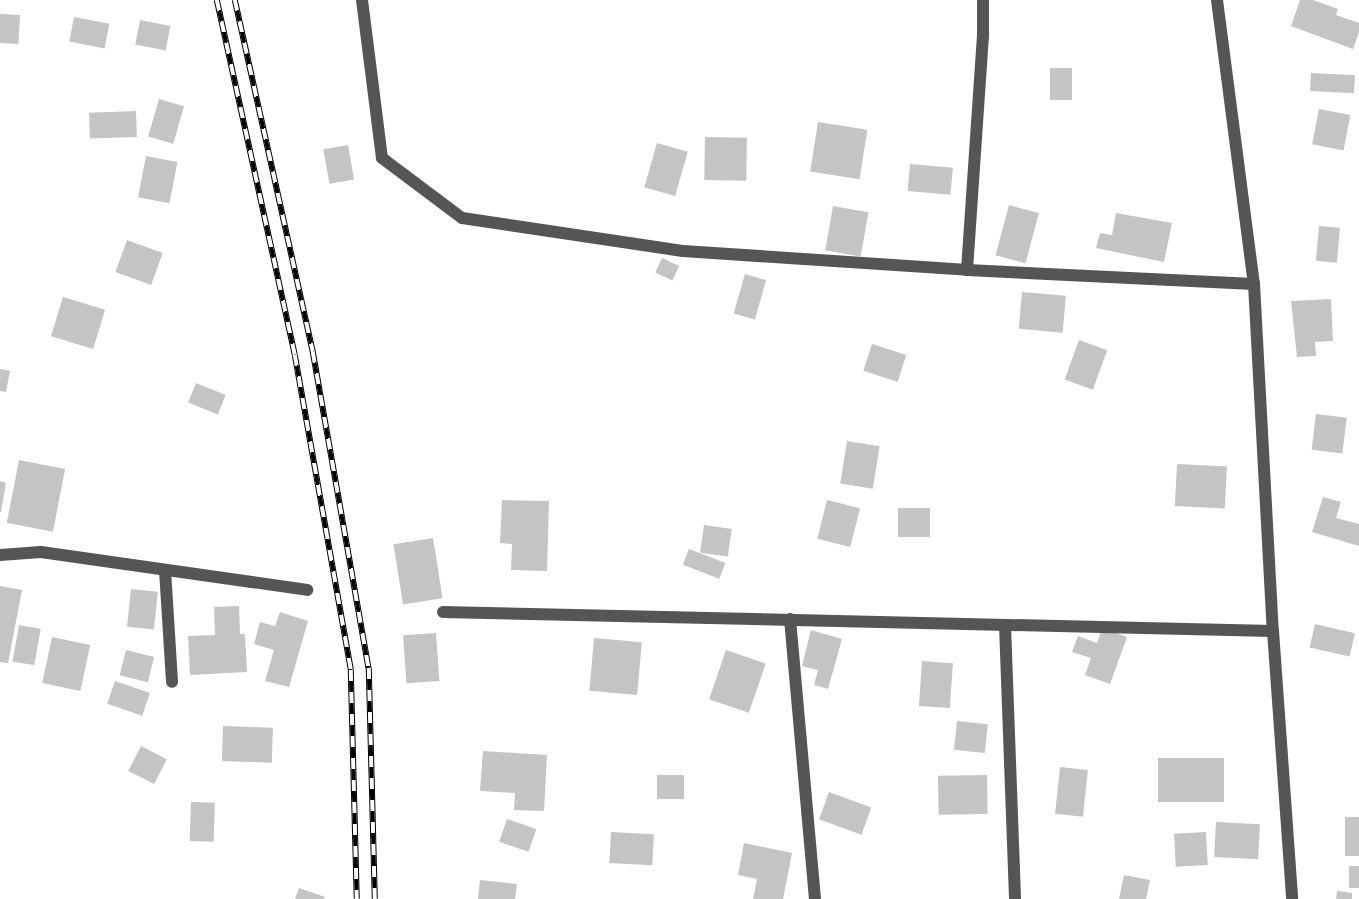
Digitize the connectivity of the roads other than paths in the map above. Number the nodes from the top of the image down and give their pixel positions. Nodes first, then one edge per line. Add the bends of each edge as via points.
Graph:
1 (362, 0) edge
2 (983, 0) edge
3 (1217, 0) edge
4 (967, 270) junction
5 (1254, 284) junction
6 (0, 554) edge
7 (165, 570) junction
8 (308, 590) dead end
9 (443, 612) dead end
10 (790, 619) junction
11 (1005, 625) junction
12 (1273, 631) junction
13 (172, 682) dead end
14 (815, 899) edge
15 (1015, 899) edge
16 (1292, 899) edge

1 - 4 street via 382,158 462,218 683,251
2 - 4 street
3 - 5 street
4 - 5 street
5 - 12 street
6 - 7 street via 41,552
7 - 8 street
7 - 13 street
9 - 10 street
10 - 11 street
10 - 14 street
11 - 12 street
11 - 15 street
12 - 16 street

